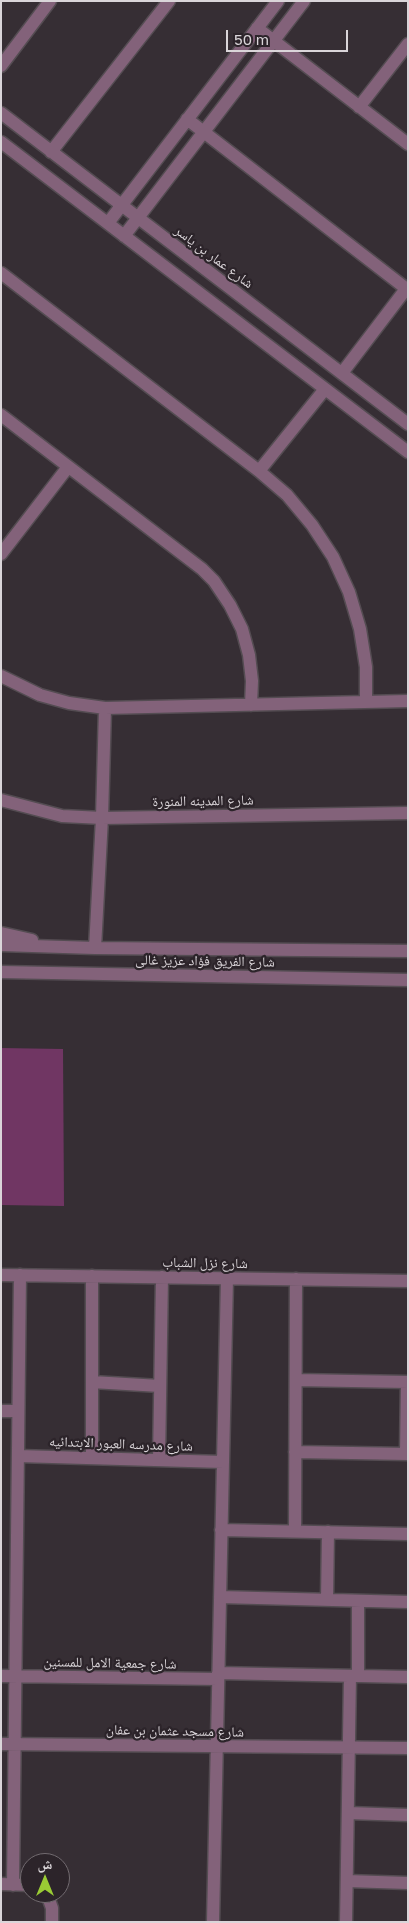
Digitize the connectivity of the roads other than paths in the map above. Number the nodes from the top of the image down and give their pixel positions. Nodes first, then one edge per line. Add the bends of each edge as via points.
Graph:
1 (50, 1) edge
2 (169, 1) edge
3 (278, 1) edge
4 (304, 1) edge
5 (257, 28) junction
6 (274, 41) junction
7 (408, 44) edge
8 (1, 66) edge
9 (360, 107) junction
10 (1, 113) edge
11 (187, 119) junction
12 (204, 132) junction
13 (1, 142) edge
14 (408, 144) edge
15 (52, 152) junction
16 (121, 205) junction
17 (138, 218) junction
18 (108, 223) junction
19 (124, 236) junction
20 (1, 273) edge
21 (407, 289) edge
22 (342, 373) junction
23 (325, 389) junction
24 (1, 415) edge
25 (408, 424) edge
26 (408, 452) edge
27 (68, 467) junction
28 (260, 470) junction
29 (3, 550) edge
30 (1, 676) edge
31 (408, 701) edge
32 (366, 702) junction
33 (251, 705) junction
34 (106, 708) junction
35 (1, 800) edge
36 (408, 813) edge
37 (102, 818) junction
38 (1, 933) edge
39 (1, 945) edge
40 (59, 947) junction
41 (95, 948) junction
42 (408, 950) edge
43 (1, 972) edge
44 (408, 980) edge
45 (1, 1274) edge
46 (20, 1275) junction
47 (92, 1276) junction
48 (162, 1277) junction
49 (227, 1278) junction
50 (296, 1280) junction
51 (408, 1281) edge
52 (296, 1380) junction
53 (92, 1382) junction
54 (407, 1382) edge
55 (160, 1386) junction
56 (1, 1411) edge
57 (18, 1411) junction
58 (295, 1452) junction
59 (407, 1454) edge
60 (18, 1456) junction
61 (92, 1458) junction
62 (158, 1460) junction
63 (223, 1462) junction
64 (222, 1530) junction
65 (295, 1531) junction
66 (328, 1532) junction
67 (408, 1534) edge
68 (220, 1596) junction
69 (327, 1600) junction
70 (358, 1601) junction
71 (408, 1602) edge
72 (1, 1676) edge
73 (15, 1676) junction
74 (218, 1676) junction
75 (354, 1676) junction
76 (408, 1677) edge
77 (1, 1744) edge
78 (14, 1744) junction
79 (216, 1746) junction
80 (349, 1748) junction
81 (408, 1748) edge
82 (348, 1813) junction
83 (8, 1814) edge
84 (408, 1815) edge
85 (347, 1881) junction
86 (408, 1883) edge
87 (7, 1885) edge
88 (20, 1885) edge
89 (50, 1903) edge
90 (52, 1922) edge
91 (213, 1922) edge
92 (346, 1922) edge

1 - 8 street
2 - 15 street
3 - 5 street
4 - 6 street
5 - 6 street
5 - 11 street
6 - 9 street
6 - 12 street
7 - 9 street
9 - 14 street
10 - 15 street, شارع عمار بن ياسر
11 - 12 street
11 - 16 street
12 - 17 street
12 - 21 street
13 - 18 street
15 - 16 street, شارع عمار بن ياسر
16 - 17 street, شارع عمار بن ياسر
16 - 18 street
17 - 19 street
17 - 22 street, شارع عمار بن ياسر
18 - 19 street
19 - 23 street
20 - 28 street
21 - 22 street
22 - 25 street, شارع عمار بن ياسر
23 - 26 street
23 - 28 street
24 - 27 street
27 - 29 street
27 - 33 street via 214,581 242,629 249,655
28 - 32 street via 312,524 349,592 366,666
30 - 34 street via 40,695
31 - 32 street
32 - 33 street
33 - 34 street
34 - 37 street
35 - 37 street, شارع المدينه المنورة via 62,816
36 - 37 street, شارع المدينه المنورة
37 - 41 street
38 - 40 street
39 - 40 street, شارع الفريق فؤاد عزيز غالى
40 - 41 street, شارع الفريق فؤاد عزيز غالى
41 - 42 street, شارع الفريق فؤاد عزيز غالى
43 - 44 street, شارع الفريق فؤاد عزيز غالى
45 - 46 street, شارع نزل الشباب
46 - 47 street, شارع نزل الشباب
46 - 57 street
47 - 48 street, شارع نزل الشباب
47 - 53 street
48 - 49 street, شارع نزل الشباب
48 - 55 street
49 - 50 street, شارع نزل الشباب
49 - 63 street
50 - 51 street, شارع نزل الشباب
50 - 52 street
52 - 54 street
52 - 58 street
53 - 55 street
53 - 61 street
54 - 59 street
55 - 62 street
56 - 57 street
57 - 60 street
58 - 59 street
58 - 65 street
60 - 61 street, شارع مدرسه العبور الابتدائيه
60 - 73 street
61 - 62 street, شارع مدرسه العبور الابتدائيه
62 - 63 street, شارع مدرسه العبور الابتدائيه
63 - 64 street
64 - 65 street
64 - 68 street
65 - 66 street
66 - 67 street
66 - 69 street
68 - 69 street
68 - 74 street
69 - 70 street
70 - 71 street
70 - 75 street
72 - 73 street, شارع جمعية الامل للمسنين
73 - 74 street, شارع جمعية الامل للمسنين
73 - 78 street
74 - 75 street, شارع جمعية الامل للمسنين
74 - 79 street
75 - 76 street, شارع جمعية الامل للمسنين
75 - 80 street
77 - 78 street, شارع مسجد عثمان بن عفان
78 - 79 street, شارع مسجد عثمان بن عفان
78 - 83 street
79 - 80 street, شارع مسجد عثمان بن عفان
79 - 91 street
80 - 81 street, شارع مسجد عثمان بن عفان
80 - 82 street
82 - 84 street
82 - 85 street
83 - 87 street
85 - 86 street
85 - 92 street
87 - 88 street
89 - 90 street

